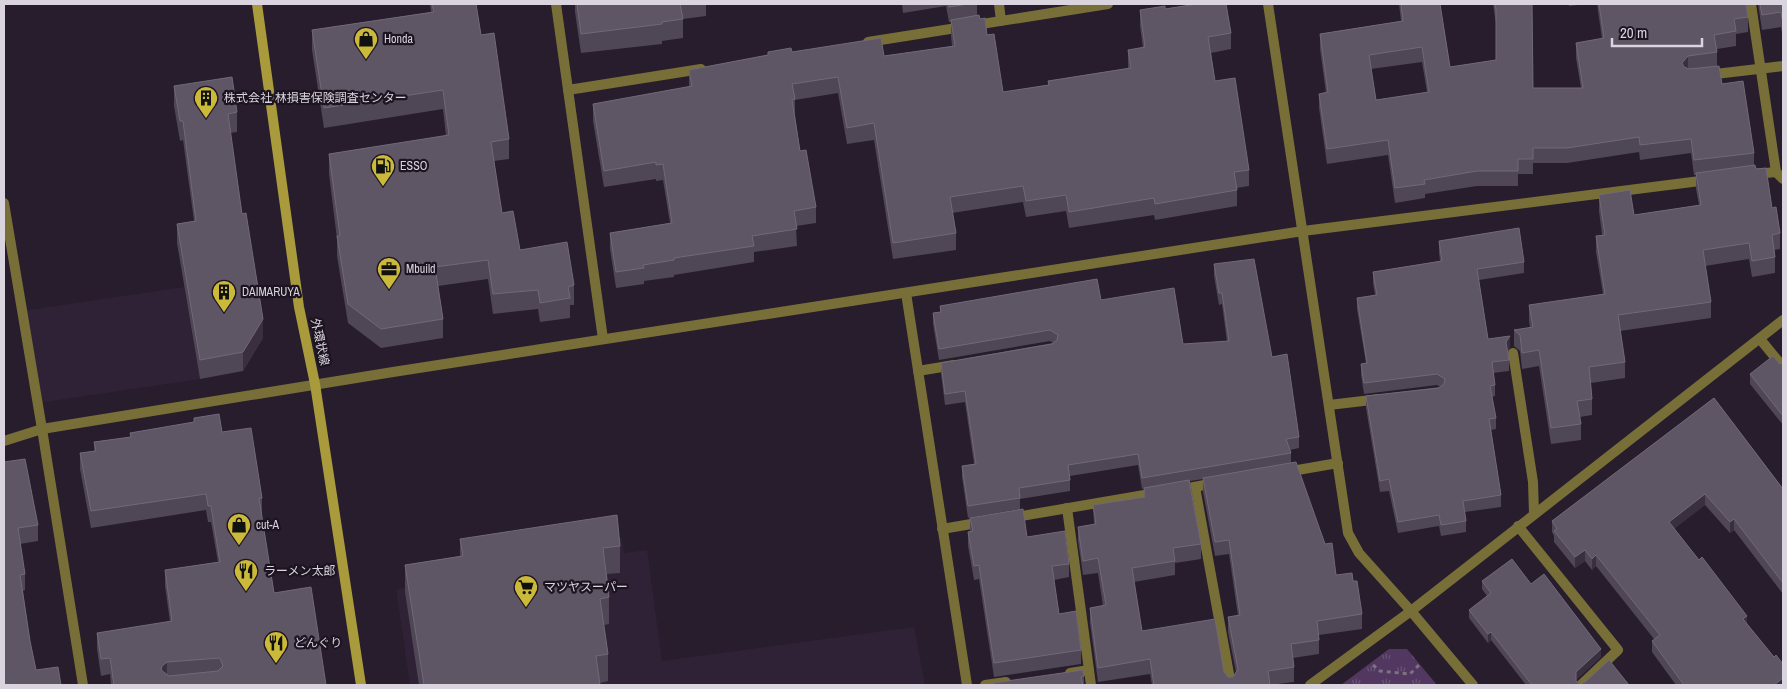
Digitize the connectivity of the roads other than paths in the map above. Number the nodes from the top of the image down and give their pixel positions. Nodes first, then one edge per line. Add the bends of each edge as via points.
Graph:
1 (257, 4) edge
2 (556, 4) edge
3 (999, 4) edge
4 (1108, 4) edge
5 (1268, 4) edge
6 (1751, 4) edge
7 (1002, 21) junction
8 (854, 44) edge
9 (1783, 66) edge
10 (716, 67) edge
11 (1761, 69) junction
12 (1698, 76) edge
13 (568, 90) junction
14 (1746, 175) edge
15 (1780, 175) edge
16 (1717, 179) edge
17 (4, 209) edge
18 (1302, 231) junction
19 (906, 293) junction
20 (1783, 320) edge
21 (603, 339) junction
22 (1760, 339) junction
23 (1513, 353) dead end
24 (966, 363) edge
25 (1783, 367) edge
26 (918, 371) junction
27 (316, 384) junction
28 (1388, 398) edge
29 (1329, 405) junction
30 (42, 429) junction
31 (4, 441) edge
32 (1338, 463) junction
33 (1271, 474) edge
34 (1223, 482) edge
35 (1195, 487) junction
36 (1067, 508) junction
37 (1534, 513) junction
38 (1518, 526) junction
39 (942, 529) junction
40 (1411, 611) junction
41 (1089, 670) junction
42 (1060, 674) edge
43 (1013, 681) edge
44 (83, 685) edge
45 (361, 685) edge
46 (967, 685) edge
47 (985, 685) edge
48 (1091, 685) edge
49 (1231, 685) edge
50 (1310, 685) edge
51 (1473, 685) edge
52 (1581, 685) edge

1 - 27 main road, 外環状線 via 300,307
2 - 13 street
3 - 7 street
4 - 7 street
5 - 18 street
6 - 11 street
7 - 8 street
9 - 11 street
10 - 13 street
11 - 12 street
11 - 15 street
13 - 21 street
14 - 15 street
16 - 18 street
17 - 30 street
18 - 19 street
18 - 29 street
19 - 21 street
19 - 26 street
20 - 22 street
21 - 27 street
22 - 25 street
22 - 37 street
23 - 37 street
24 - 26 street
26 - 39 street
27 - 30 street
27 - 45 main road, 外環状線
28 - 29 street
29 - 32 street
30 - 31 street
30 - 44 street
32 - 33 street
32 - 40 street via 1348,533 1358,553
34 - 35 street
35 - 36 street
35 - 49 street
36 - 39 street
36 - 41 street
37 - 38 street
38 - 40 street
38 - 52 street via 1618,650
39 - 46 street
40 - 50 street
40 - 51 street
41 - 42 street
41 - 48 street
43 - 47 street

